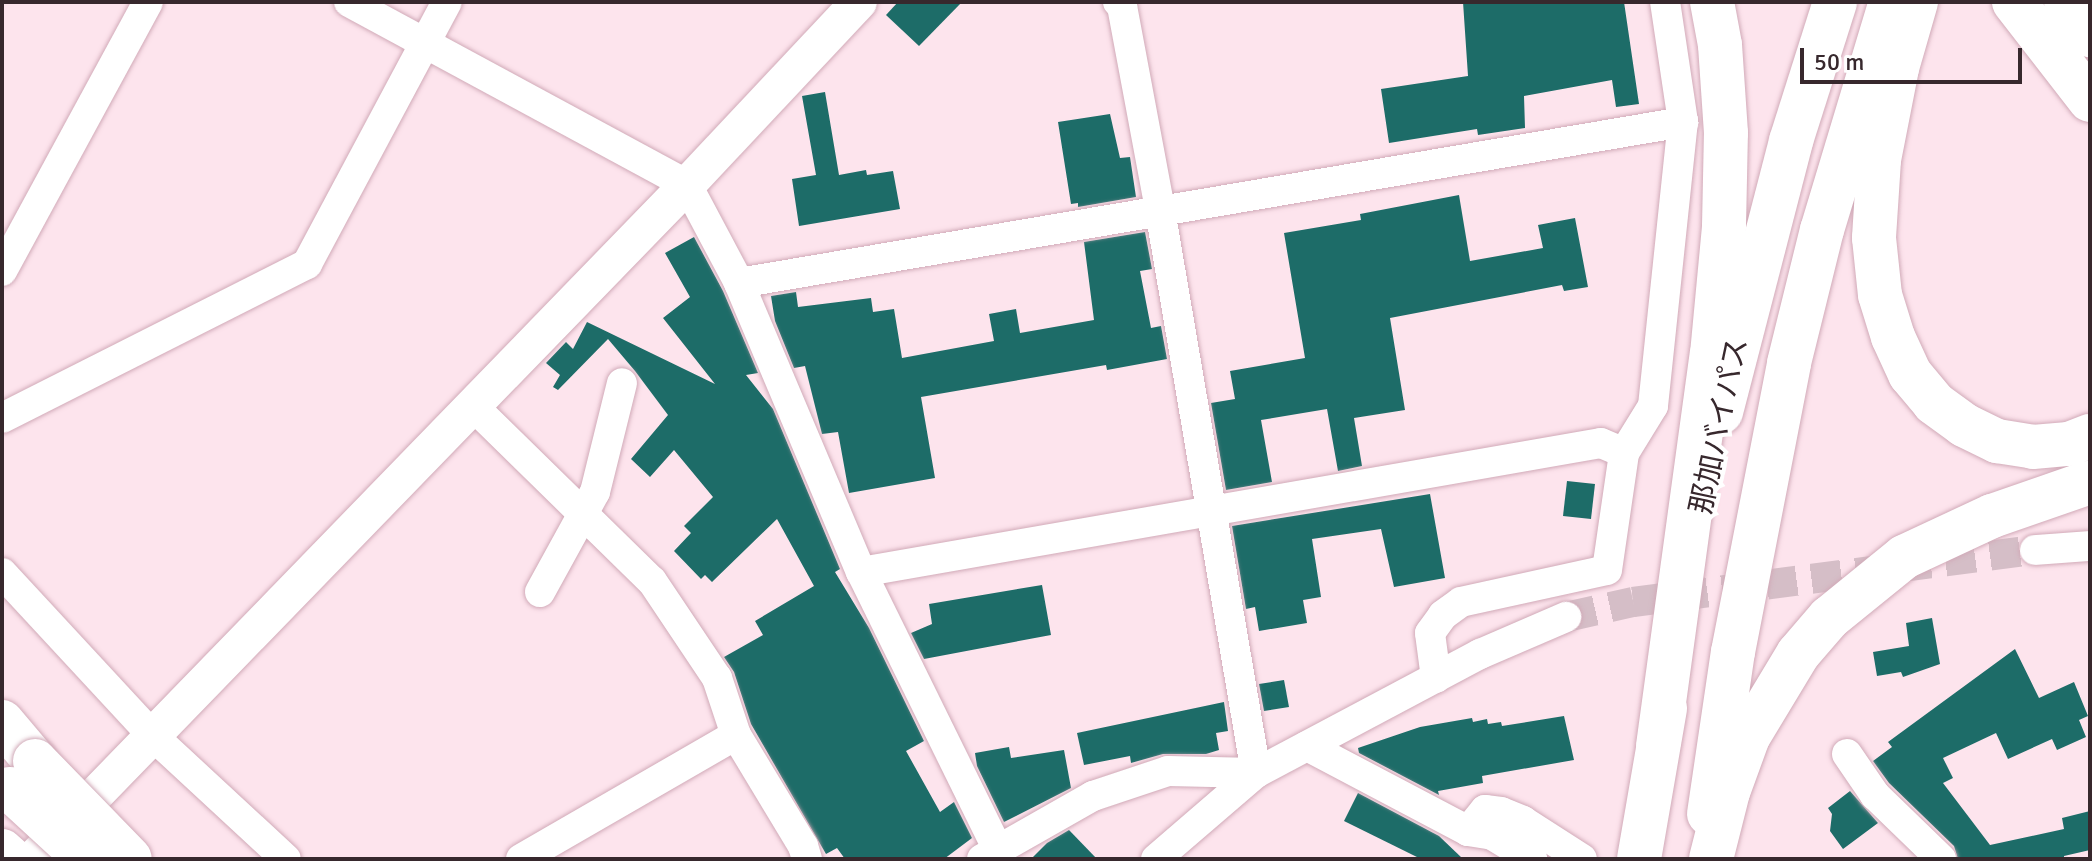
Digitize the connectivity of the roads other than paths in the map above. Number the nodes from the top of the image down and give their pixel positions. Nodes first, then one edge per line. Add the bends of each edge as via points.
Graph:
1 (148, 2) edge
2 (349, 2) edge
3 (447, 2) edge
4 (859, 2) edge
5 (1665, 2) edge
6 (1712, 2) edge
7 (1835, 2) edge
8 (1891, 2) edge
9 (1916, 2) edge
10 (2014, 2) edge
11 (2066, 2) edge
12 (1127, 3) edge
13 (2090, 35) edge
14 (425, 43) junction
15 (2090, 100) edge
16 (1683, 122) junction
17 (687, 185) junction
18 (1160, 210) junction
19 (2, 271) edge
20 (739, 283) junction
21 (622, 383) dead end
22 (473, 406) junction
23 (2, 418) edge
24 (2090, 436) edge
25 (1624, 453) junction
26 (2090, 482) edge
27 (1209, 508) junction
28 (585, 511) junction
29 (2090, 546) edge
30 (2035, 550) tunnel mouth
31 (861, 572) junction
32 (2, 573) edge
33 (540, 592) dead end
34 (1566, 617) tunnel mouth
35 (1436, 678) junction
36 (2, 722) edge
37 (736, 735) junction
38 (153, 736) junction
39 (1307, 746) junction
40 (1658, 746) junction
41 (1847, 754) dead end
42 (1256, 773) junction
43 (16, 777) edge
44 (1477, 842) edge
45 (563, 849) edge
46 (2, 851) edge
47 (990, 855) edge
48 (11, 859) edge
49 (33, 859) edge
50 (86, 859) edge
51 (130, 859) edge
52 (286, 859) edge
53 (521, 859) edge
54 (807, 859) edge
55 (1156, 859) edge
56 (1532, 859) edge
57 (1582, 859) edge
58 (1639, 859) edge
59 (1702, 859) edge
60 (1711, 859) edge
61 (1941, 859) edge

1 - 19 street
2 - 14 street
3 - 14 street
4 - 17 street
5 - 16 street
6 - 40 highway via 1726,133 1724,226 1712,354
7 - 40 highway, 那加バイパス via 1791,141 1732,364
8 - 59 highway, 那加バイパス via 1830,200 1789,363 1733,652
9 - 24 highway via 1879,160 1874,238 1880,295 1893,337 1910,374 1934,403 1964,425 1997,441 2033,447
10 - 15 highway
11 - 13 highway
12 - 18 street
14 - 17 street
14 - 23 street via 307,264
16 - 18 street
16 - 25 street via 1653,406
17 - 20 street
17 - 22 street
18 - 20 street
18 - 27 street
20 - 31 street
21 - 28 street via 595,492
22 - 28 street
22 - 38 street
25 - 27 street via 1601,443
25 - 35 street via 1607,570 1461,602 1430,633
26 - 60 highway via 1992,516 1904,557 1829,618 1798,654 1748,737
27 - 31 street
27 - 42 street
28 - 33 street
28 - 37 street via 652,581 717,678
29 - 30 street
31 - 47 street
32 - 38 street
34 - 35 street
35 - 39 street
36 - 43 highway
37 - 45 street
37 - 54 street
38 - 49 street
38 - 52 street
39 - 42 street
39 - 44 street
40 - 58 highway, 那加バイパス
41 - 61 street via 1875,795
42 - 47 street via 1168,771 1093,796
42 - 55 street
43 - 50 highway, bridge
43 - 51 highway, bridge
44 - 56 street
44 - 57 street via 1485,810 1501,812
45 - 53 street
46 - 48 highway

